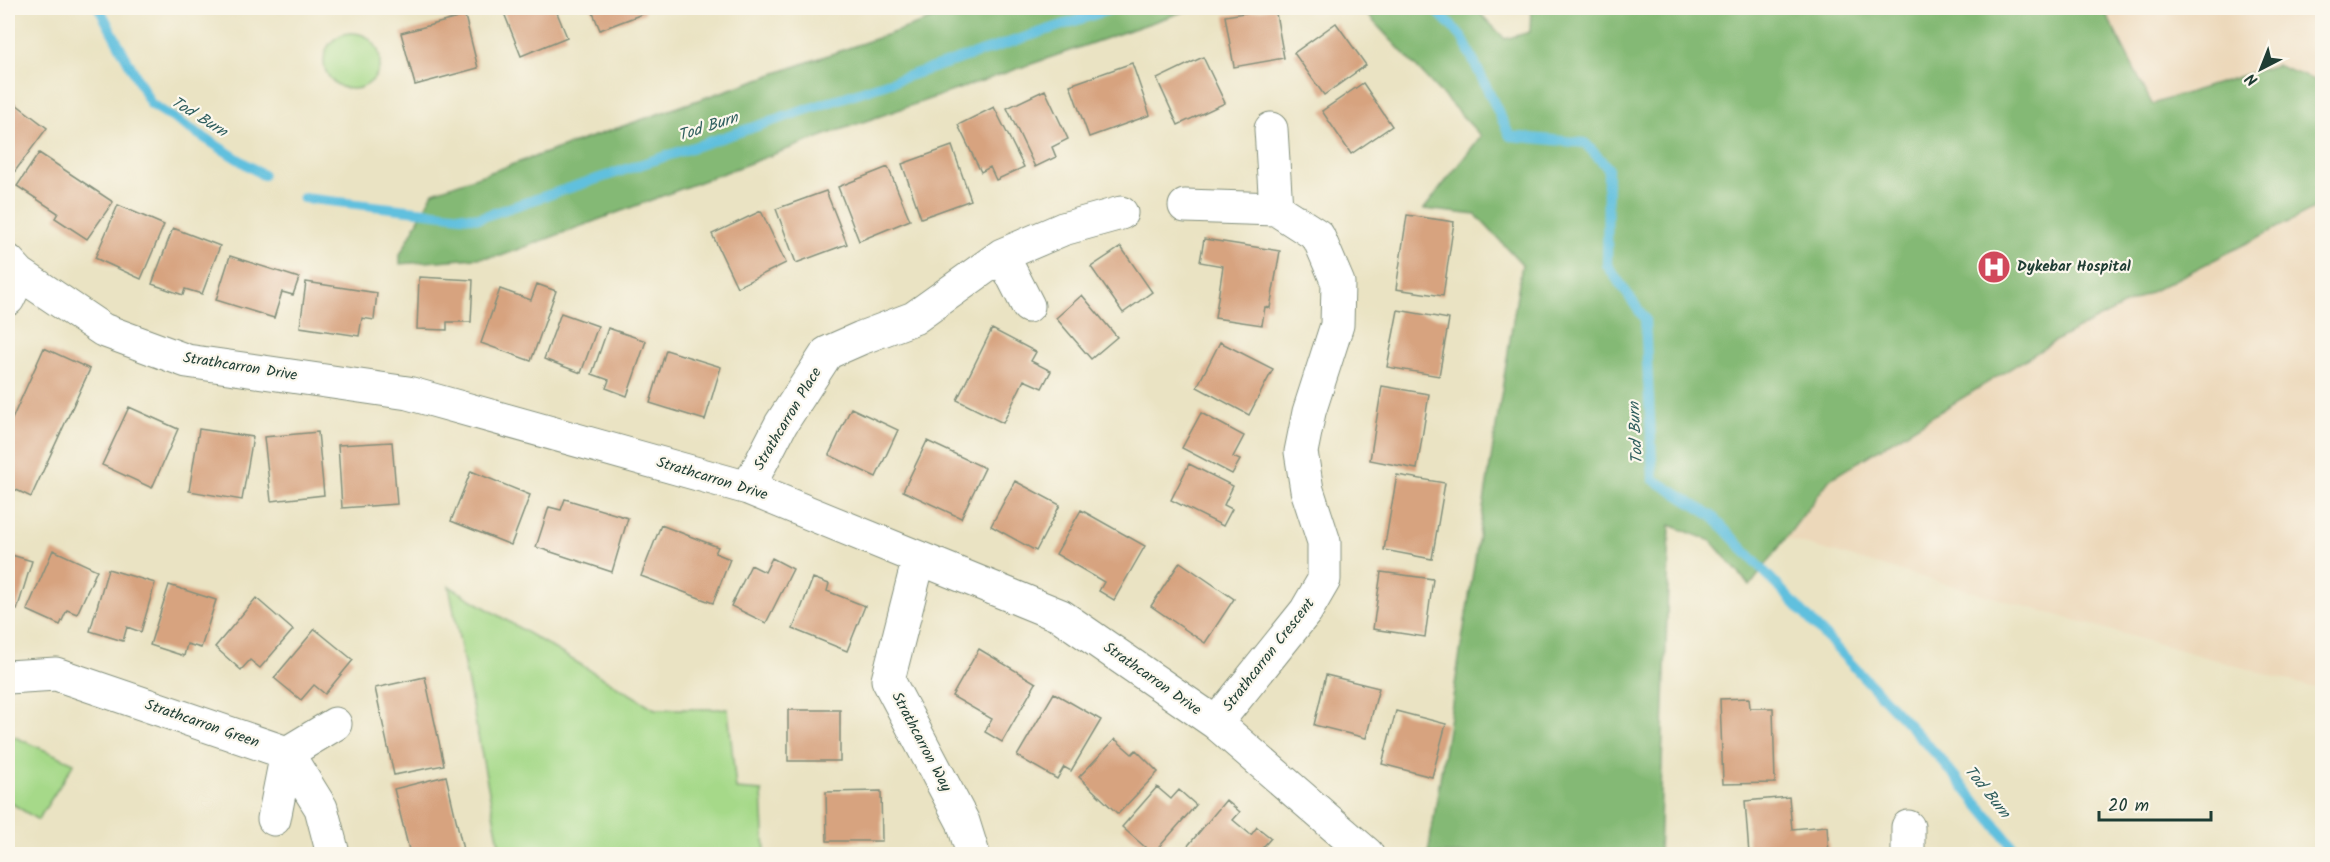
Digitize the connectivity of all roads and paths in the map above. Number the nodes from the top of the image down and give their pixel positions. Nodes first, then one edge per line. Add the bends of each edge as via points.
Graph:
1 (1271, 129) dead end
2 (1185, 206) dead end
3 (1276, 209) junction
4 (1121, 213) dead end
5 (1002, 255) junction
6 (12, 278) edge
7 (1028, 306) dead end
8 (748, 488) junction
9 (919, 558) junction
10 (8, 677) edge
11 (1216, 723) junction
12 (335, 724) dead end
13 (287, 753) junction
14 (274, 819) dead end
15 (333, 855) edge
16 (973, 855) edge
17 (1367, 855) edge

1 - 3 street
2 - 3 street
3 - 11 street, Strathcarron Crescent via 1318,236 1338,283 1337,326 1309,412 1301,452 1307,490 1324,542 1324,580 1306,611
4 - 5 street, Strathcarron Place via 1063,229
5 - 7 street
5 - 8 street, Strathcarron Place via 914,318 827,353
6 - 8 street, Strathcarron Drive via 103,330 187,361 408,393
8 - 9 street, Strathcarron Drive
9 - 11 street, Strathcarron Drive via 1061,616
9 - 16 street, Strathcarron Way via 888,680 963,822
10 - 13 street, Strathcarron Green via 56,674
11 - 17 street, Strathcarron Drive
12 - 13 street
13 - 14 street
13 - 15 street via 321,808

